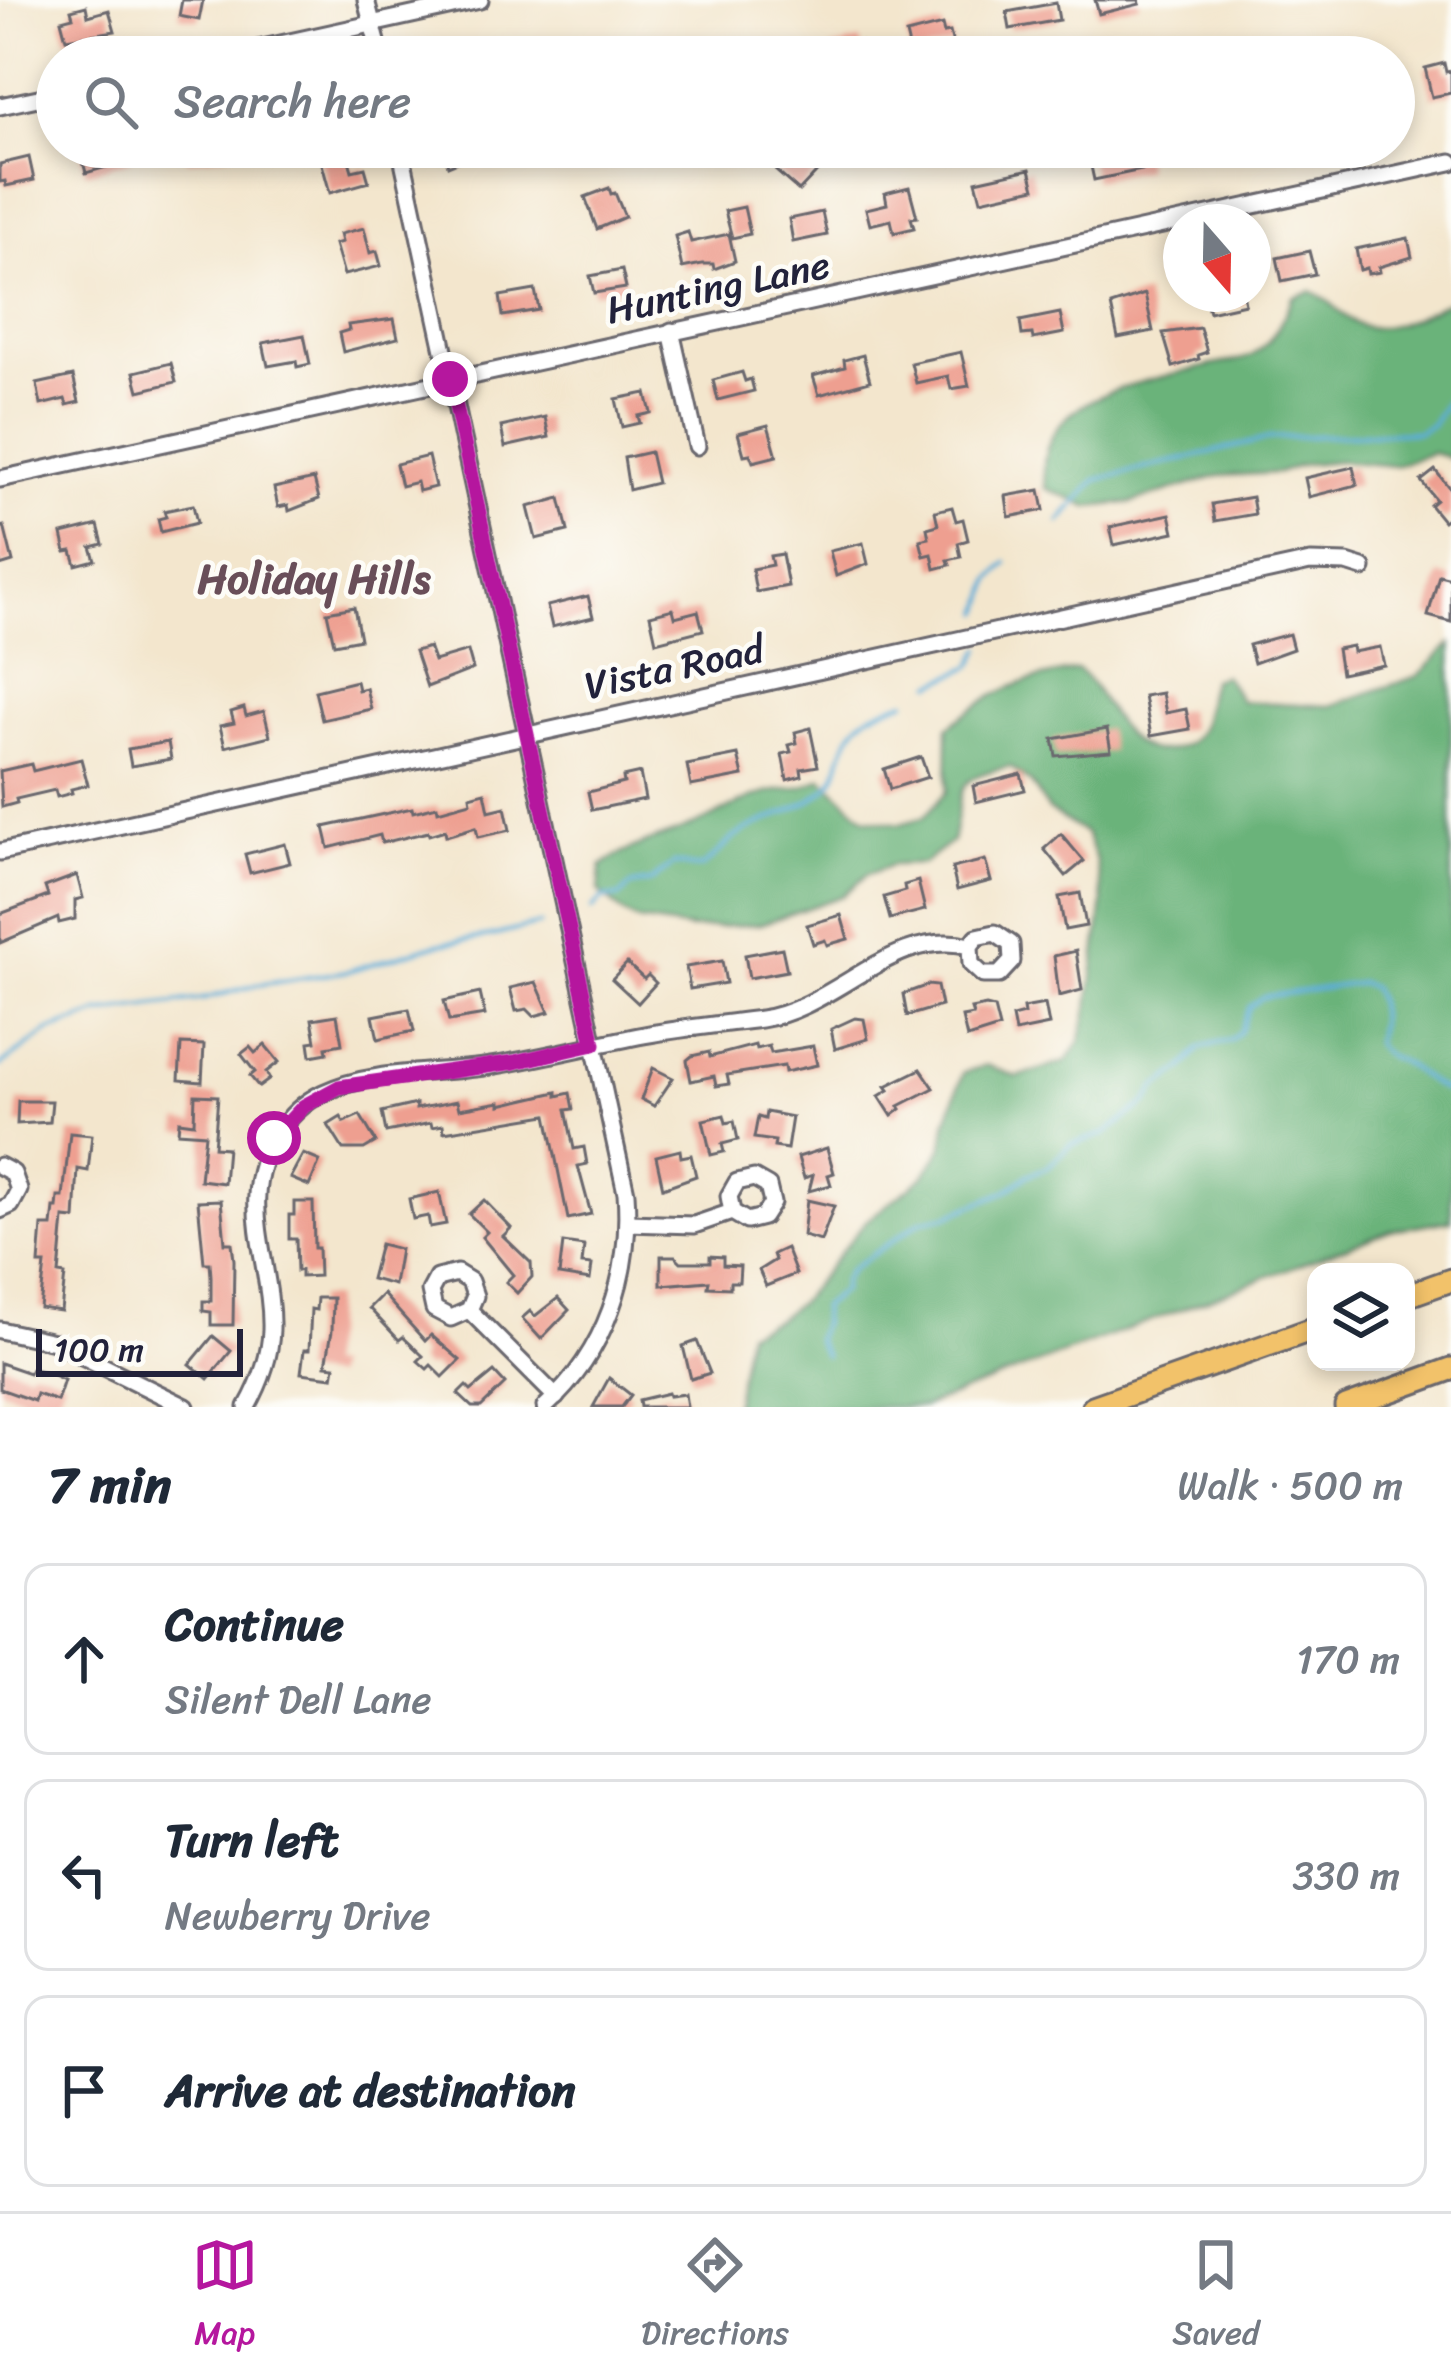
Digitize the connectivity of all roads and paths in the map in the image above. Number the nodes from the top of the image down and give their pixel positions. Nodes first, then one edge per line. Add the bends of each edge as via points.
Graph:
1 (366, 0) edge
2 (480, 0) edge
3 (374, 23) junction
4 (316, 36) edge
5 (377, 36) edge
6 (36, 98) edge
7 (0, 106) edge
8 (1451, 162) edge
9 (405, 168) edge
10 (670, 332) junction
11 (450, 379) junction
12 (697, 446) dead end
13 (0, 479) edge
14 (1363, 568) dead end
15 (527, 733) junction
16 (0, 852) edge
17 (970, 946) dead end
18 (594, 1044) junction
19 (0, 1166) edge
20 (0, 1210) edge
21 (732, 1212) dead end
22 (628, 1223) junction
23 (1451, 1280) edge
24 (1415, 1293) edge
25 (469, 1310) dead end
26 (0, 1330) edge
27 (1307, 1331) edge
28 (1451, 1369) edge
29 (550, 1402) edge
30 (186, 1407) edge
31 (248, 1407) edge
32 (1093, 1407) edge
33 (1346, 1407) edge

1 - 3 street
2 - 3 street
3 - 4 street
3 - 5 street
6 - 7 street
8 - 10 street, Hunting Lane
9 - 11 street
10 - 11 street, Hunting Lane
10 - 12 street
11 - 13 street, Hunting Lane
11 - 15 street
14 - 15 street, Vista Road via 1310,562
15 - 16 street, Vista Road
15 - 18 street
17 - 18 street via 938,942 902,952 814,1003 771,1017
18 - 22 street
18 - 31 street via 360,1081 320,1094 288,1120 256,1185 271,1327
19 - 20 street via 19,1190
21 - 22 street via 694,1225
22 - 29 street via 611,1311 584,1363
23 - 24 highway
25 - 29 street
26 - 30 street via 54,1342
27 - 32 highway
28 - 33 highway

